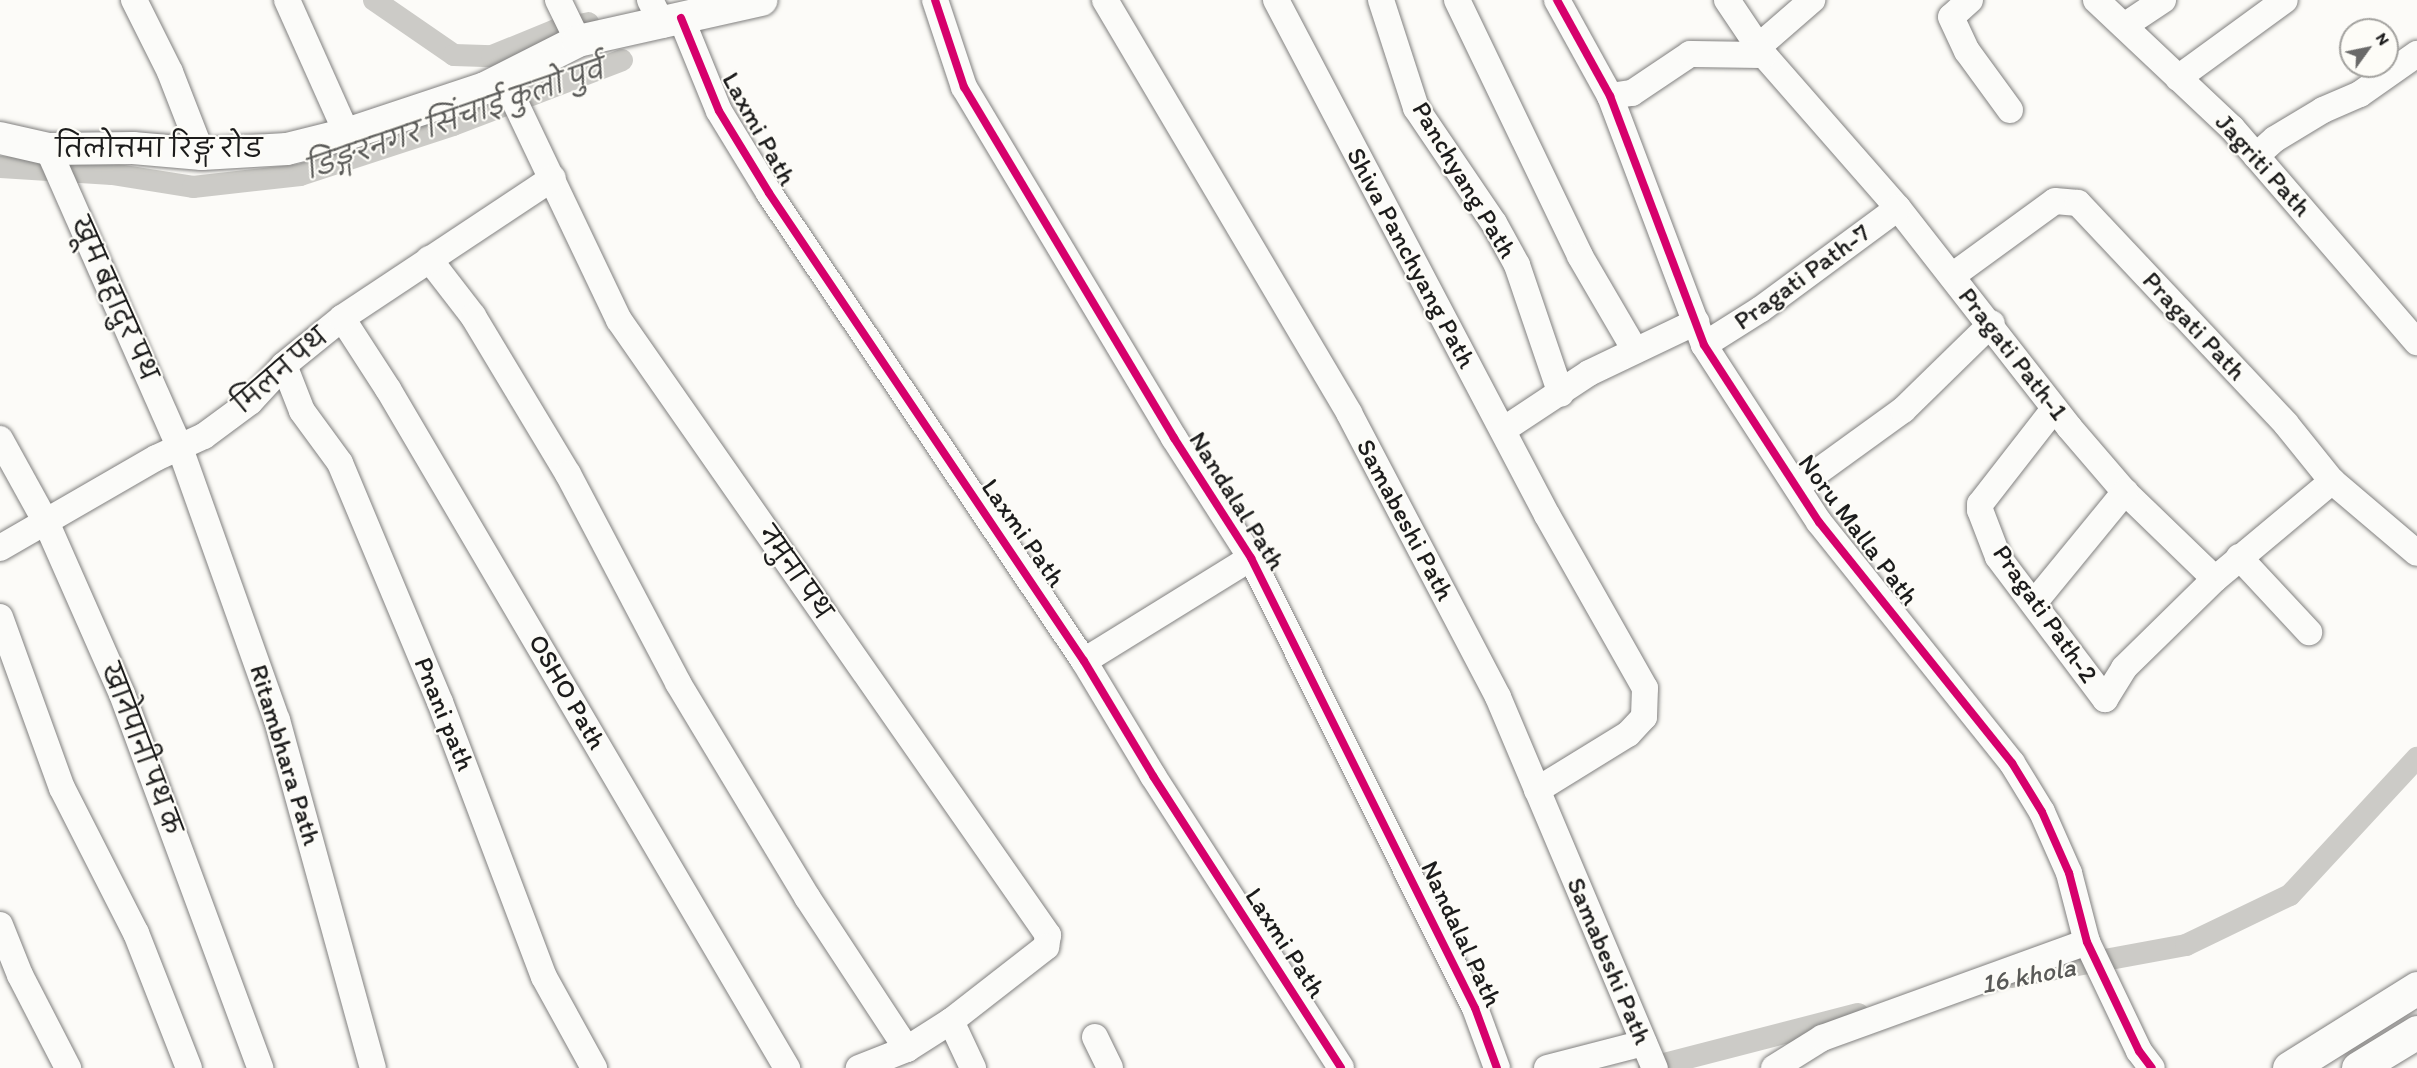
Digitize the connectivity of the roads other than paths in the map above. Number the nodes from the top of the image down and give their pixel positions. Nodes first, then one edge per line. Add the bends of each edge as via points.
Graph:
1 (134, 0) edge
2 (287, 0) edge
3 (558, 0) edge
4 (761, 0) edge
5 (936, 0) edge
6 (1105, 0) edge
7 (1276, 0) edge
8 (1381, 0) edge
9 (1457, 0) edge
10 (1557, 0) edge
11 (1727, 0) edge
12 (1812, 0) edge
13 (1970, 0) edge
14 (2096, 0) edge
15 (2163, 0) edge
16 (2285, 0) edge
17 (665, 14) edge
18 (2124, 26) junction
19 (577, 41) junction
20 (1761, 51) junction
21 (2417, 54) edge
22 (2178, 78) junction
23 (504, 80) junction
24 (1610, 96) junction
25 (2010, 110) dead end
26 (347, 134) junction
27 (0, 138) edge
28 (48, 150) junction
29 (202, 154) junction
30 (2256, 156) junction
31 (553, 178) junction
32 (1898, 208) junction
33 (429, 259) junction
34 (1952, 276) junction
35 (342, 318) junction
36 (1992, 323) junction
37 (1700, 333) junction
38 (2417, 342) edge
39 (1635, 350) junction
40 (284, 365) junction
41 (1561, 394) junction
42 (2054, 409) junction
43 (1503, 430) junction
44 (0, 439) edge
45 (180, 448) junction
46 (2332, 481) junction
47 (1798, 486) junction
48 (2125, 492) junction
49 (47, 524) junction
50 (0, 548) edge
51 (2417, 554) edge
52 (2239, 557) junction
53 (1251, 558) junction
54 (2215, 579) junction
55 (2034, 603) junction
56 (0, 617) edge
57 (2309, 632) dead end
58 (1084, 661) junction
59 (1537, 790) junction
60 (0, 926) edge
61 (2087, 942) junction
62 (2417, 988) edge
63 (951, 1021) junction
64 (2417, 1032) edge
65 (1095, 1037) dead end
66 (1644, 1043) junction
67 (907, 1049) junction
68 (1655, 1067) edge
69 (68, 1068) edge
70 (189, 1068) edge
71 (260, 1068) edge
72 (373, 1068) edge
73 (594, 1068) edge
74 (787, 1068) edge
75 (859, 1068) edge
76 (973, 1068) edge
77 (1110, 1068) edge
78 (1341, 1068) edge
79 (1497, 1068) edge
80 (1548, 1068) edge
81 (1774, 1068) edge
82 (2152, 1068) edge
83 (2289, 1068) edge
84 (2358, 1068) edge

1 - 29 street via 170,72
2 - 26 street
3 - 19 street
4 - 17 street, तिलोत्तमा रिङ्ग रोड
5 - 53 street, Nandalal Path via 964,87 1174,438
6 - 59 street, Samabeshi Path via 1349,412 1497,697
7 - 43 street, Shiva Panchyang Path
8 - 41 street, Panchyang Path via 1416,108 1494,223 1517,265
9 - 39 street via 1580,256
10 - 24 street, Noru Malla Path
11 - 20 street, Pragati Path-1
12 - 20 street
13 - 25 street via 1951,17 1967,51
14 - 18 street, Jagriti Path
15 - 18 street
16 - 22 street
17 - 19 street, तिलोत्तमा रिङ्ग रोड
17 - 58 street, Laxmi Path via 763,182
18 - 22 street, Jagriti Path
19 - 23 street, तिलोत्तमा रिङ्ग रोड
20 - 24 street via 1690,54 1632,93
20 - 32 street, Pragati Path-1
21 - 30 street via 2360,94 2323,110 2275,140
22 - 30 street, Jagriti Path
23 - 26 street, तिलोत्तमा रिङ्ग रोड
23 - 31 street, नमुना पथ
24 - 37 street, Noru Malla Path
26 - 29 street, तिलोत्तमा रिङ्ग रोड via 287,149
27 - 28 street, तिलोत्तमा रिङ्ग रोड
28 - 29 street, तिलोत्तमा रिङ्ग रोड via 133,148
28 - 45 street, खूम बहादुर पथ
30 - 38 street, Jagriti Path
31 - 33 street, मिलन पथ
31 - 63 street, नमुना पथ via 619,320 1048,935 1046,947
32 - 34 street, Pragati Path-1
32 - 37 street, Pragati Path-7 via 1761,309
33 - 35 street, मिलन पथ
33 - 67 street via 491,346 568,474 678,683 807,897
34 - 36 street, Pragati Path-1
34 - 46 street, Pragati Path via 2055,201 2078,203 2286,424
35 - 40 street, मिलन पथ
35 - 74 street, OSHO Path via 394,399
36 - 42 street, Pragati Path-1
36 - 47 street via 1903,410
37 - 39 street, Pragati Path-7
37 - 47 street, Noru Malla Path via 1740,405
39 - 41 street, Pragati Path-7 via 1589,373
40 - 45 street, मिलन पथ via 250,402 204,436
40 - 73 street, Pnani path via 302,411 340,463 440,702 544,977
41 - 43 street, Pragati Path-7
42 - 48 street, Pragati Path-1
42 - 55 street, Pragati Path-2 via 1980,504 1998,557
43 - 59 street, Shiva Panchyang Path via 1645,688 1644,717 1628,734
44 - 49 street, खानेपानी पथ क
45 - 49 street, मिलन पथ via 156,458
45 - 72 street, Ritambhara Path via 277,720
46 - 51 street, Pragati Path
46 - 52 street
47 - 61 street, Noru Malla Path via 1819,522 2012,763 2042,812 2069,873
48 - 54 street, Pragati Path-1
48 - 55 street
49 - 50 street, मिलन पथ
49 - 71 street, खानेपानी पथ क via 122,694
52 - 54 street
52 - 57 street
53 - 58 street
53 - 79 street, Nandalal Path via 1475,1008
54 - 55 street, Pragati Path-2 via 2124,668 2105,699
56 - 70 street via 62,788 136,933
58 - 78 street, Laxmi Path via 1153,776
59 - 66 street, Samabeshi Path
60 - 69 street via 20,975
61 - 81 street via 1822,1038
61 - 82 street, Noru Malla Path via 2139,1051
62 - 83 highway
63 - 67 street, नमुना पथ
63 - 76 street
64 - 84 highway
65 - 77 street
66 - 68 street, Samabeshi Path
66 - 80 street
67 - 75 street, नमुना पथ

